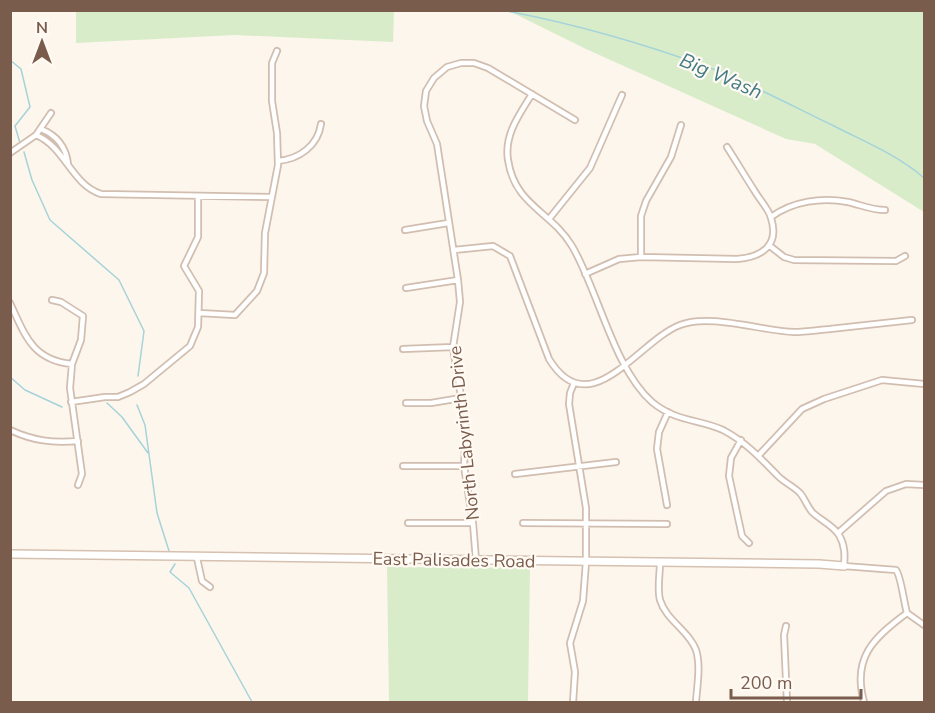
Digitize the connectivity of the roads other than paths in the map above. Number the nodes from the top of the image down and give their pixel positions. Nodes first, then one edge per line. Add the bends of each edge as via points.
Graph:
1 (277, 51) dead end
2 (532, 94) junction
3 (622, 95) dead end
4 (51, 113) dead end
5 (575, 120) dead end
6 (321, 124) dead end
7 (681, 125) dead end
8 (41, 129) junction
9 (36, 135) junction
10 (727, 147) dead end
11 (10, 153) edge
12 (278, 161) junction
13 (68, 164) junction
14 (198, 196) junction
15 (271, 197) junction
16 (885, 210) dead end
17 (771, 217) junction
18 (549, 219) junction
19 (448, 223) junction
20 (405, 230) dead end
21 (770, 246) junction
22 (454, 250) junction
23 (905, 256) dead end
24 (640, 257) junction
25 (585, 274) junction
26 (458, 280) junction
27 (406, 288) dead end
28 (52, 300) dead end
29 (10, 303) edge
30 (199, 313) junction
31 (912, 320) dead end
32 (453, 347) junction
33 (404, 349) dead end
34 (72, 364) junction
35 (625, 365) junction
36 (574, 383) junction
37 (924, 384) edge
38 (461, 398) junction
39 (71, 402) junction
40 (406, 403) dead end
41 (668, 412) junction
42 (10, 430) edge
43 (741, 440) junction
44 (78, 441) junction
45 (759, 455) junction
46 (616, 462) dead end
47 (403, 466) dead end
48 (464, 466) junction
49 (579, 468) junction
50 (515, 474) dead end
51 (78, 485) dead end
52 (924, 485) edge
53 (667, 505) dead end
54 (473, 523) junction
55 (523, 523) dead end
56 (585, 523) junction
57 (408, 524) dead end
58 (668, 524) dead end
59 (838, 533) junction
60 (749, 543) dead end
61 (10, 554) edge
62 (197, 558) junction
63 (476, 560) junction
64 (586, 562) junction
65 (660, 562) junction
66 (844, 566) junction
67 (210, 587) dead end
68 (906, 613) junction
69 (924, 625) edge
70 (786, 626) dead end
71 (573, 702) edge
72 (696, 702) edge
73 (788, 702) edge
74 (864, 702) edge

1 - 12 street via 272,63 272,100
2 - 5 street, North Labyrinth Drive
2 - 18 street via 508,139 508,159 522,196
2 - 19 street, North Labyrinth Drive via 474,63 447,67 434,78 426,91 424,106 437,144
3 - 18 street via 590,168
4 - 8 street
6 - 12 street via 318,136 305,151
7 - 24 street via 671,157 641,216
8 - 9 street
8 - 13 street via 60,142
9 - 11 street
9 - 13 street
10 - 17 street
12 - 15 street
13 - 14 street via 79,181 101,194
14 - 15 street
14 - 30 street via 198,237 184,266 199,291
15 - 30 street via 264,233 264,273 257,291 235,315
16 - 17 street via 842,201 814,201 782,209
17 - 21 street
18 - 25 street via 572,246
19 - 20 street
19 - 22 street, North Labyrinth Drive
21 - 23 street via 794,260 896,261
21 - 24 street via 751,258 737,260
22 - 26 street, North Labyrinth Drive
22 - 36 street via 493,246 510,256 549,359 557,372
24 - 25 street via 618,259
25 - 35 street
26 - 27 street
26 - 32 street, North Labyrinth Drive via 460,302
28 - 34 street via 82,316 81,340
29 - 34 street via 36,351 51,361
30 - 39 street via 190,346 144,384 118,397
31 - 35 street via 794,332 702,321 682,324
32 - 33 street
32 - 38 street, North Labyrinth Drive
34 - 39 street
35 - 36 street via 605,381 590,385
35 - 41 street via 637,385
36 - 49 street via 569,404
37 - 45 street via 882,380 824,399 802,409
38 - 40 street
38 - 48 street, North Labyrinth Drive via 466,428
39 - 44 street
41 - 43 street
41 - 53 street via 657,449
42 - 44 street via 36,441
43 - 45 street
43 - 60 street via 731,458 729,476 742,536
44 - 51 street via 82,474
45 - 59 street
46 - 49 street
47 - 48 street
48 - 54 street, North Labyrinth Drive
49 - 50 street
49 - 56 street
52 - 59 street via 906,484 886,491
54 - 57 street
54 - 63 street, North Labyrinth Drive
55 - 56 street
56 - 58 street
56 - 64 street
59 - 66 street via 845,552
61 - 62 street, East Palisades Road
62 - 63 street, East Palisades Road
62 - 67 street via 202,581
63 - 64 street, East Palisades Road
64 - 65 street, East Palisades Road
64 - 71 street via 583,601 570,644 575,672
65 - 66 street, East Palisades Road
65 - 72 street via 663,608 695,649
66 - 68 street, East Palisades Road via 896,570
68 - 69 street
68 - 74 street via 869,647 860,686
70 - 73 street

